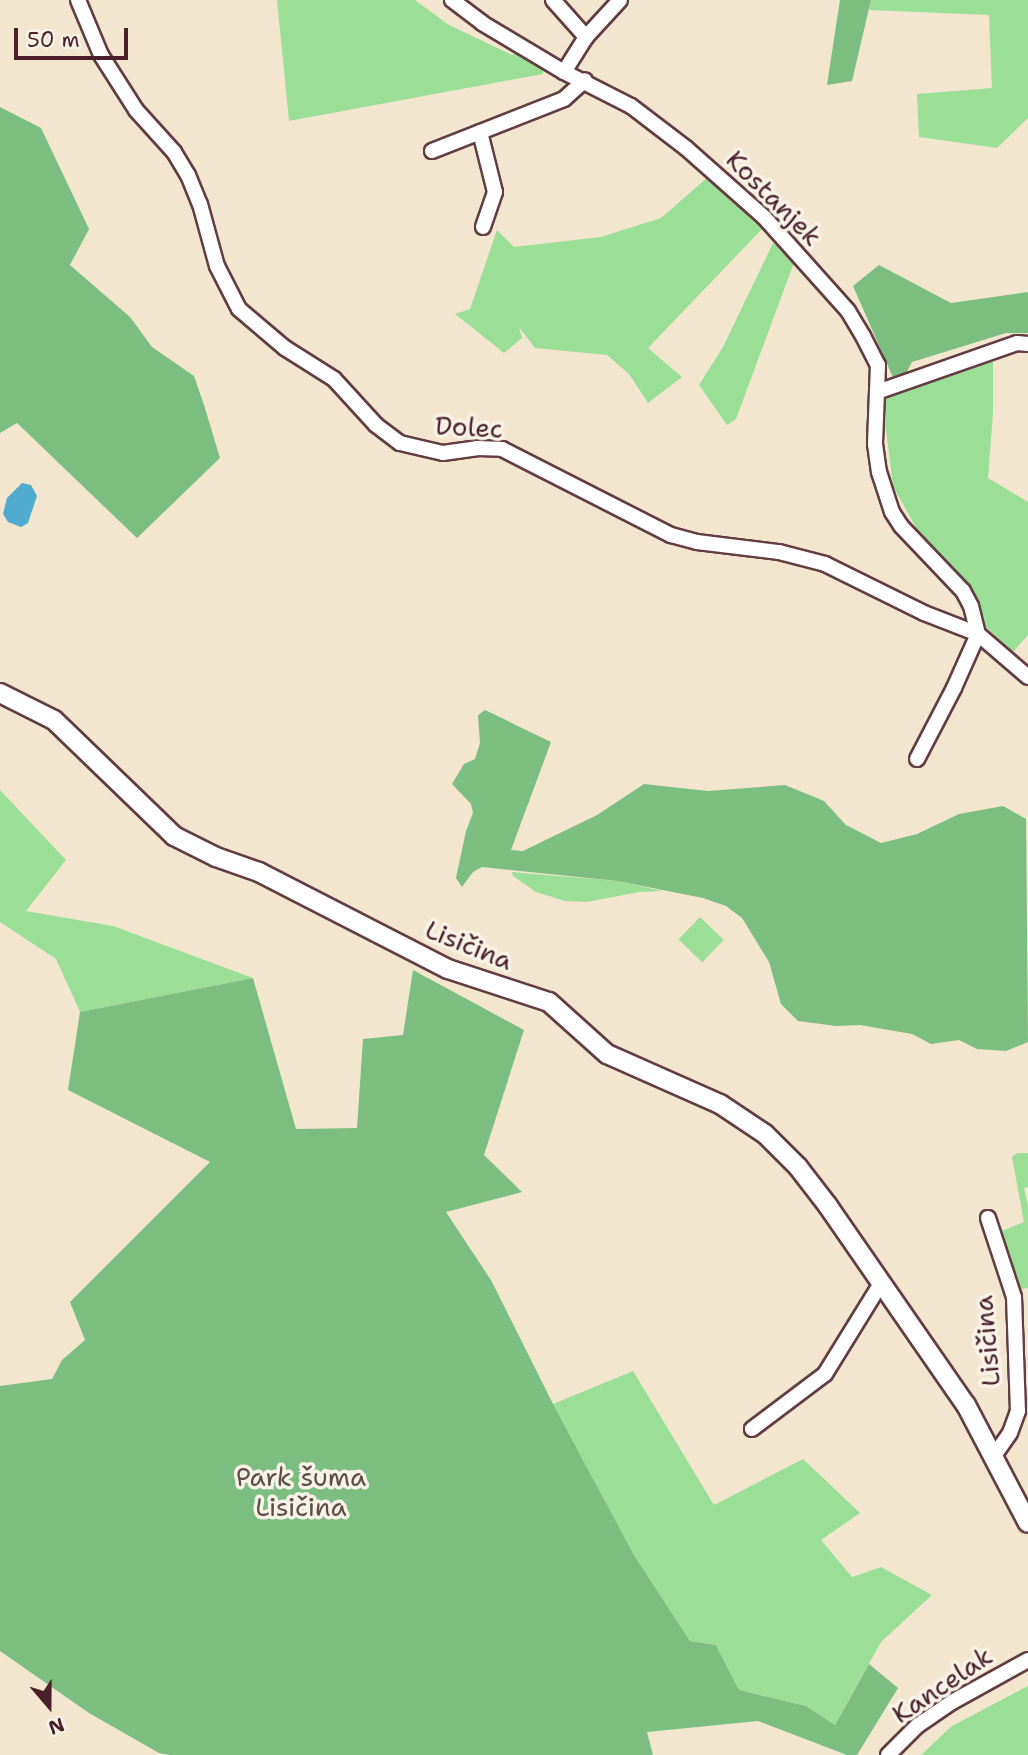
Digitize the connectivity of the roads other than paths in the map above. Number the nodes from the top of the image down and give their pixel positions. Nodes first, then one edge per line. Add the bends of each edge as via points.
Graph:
1 (78, 0) edge
2 (452, 0) edge
3 (553, 0) edge
4 (620, 0) edge
5 (586, 37) junction
6 (564, 72) junction
7 (585, 80) junction
8 (480, 132) junction
9 (432, 151) dead end
10 (483, 227) dead end
11 (1028, 344) edge
12 (877, 392) junction
13 (978, 635) junction
14 (1028, 677) edge
15 (1, 697) edge
16 (917, 759) dead end
17 (988, 1218) dead end
18 (880, 1285) junction
19 (752, 1429) dead end
20 (993, 1457) junction
21 (1028, 1523) edge
22 (1028, 1660) edge
23 (888, 1755) edge

1 - 13 street, Dolec via 101,55 136,110 188,175 217,266 239,309 275,340 334,379 376,425 400,443 443,453 502,449 671,535 825,564
2 - 6 street, Kostanjek
3 - 5 street
4 - 5 street
5 - 6 street
6 - 7 street, Kostanjek
7 - 8 street via 564,99
7 - 12 street, Kostanjek via 631,106 764,217 848,311 878,365
8 - 9 street
8 - 10 street via 495,192
11 - 12 street via 1004,347
12 - 13 street, Kostanjek via 875,444 892,512 963,591
13 - 14 street, Dolec
13 - 16 street
15 - 18 street, Lisičina via 54,720 174,836 259,872 448,969 549,1002 607,1054 733,1111 798,1167
17 - 20 street, Lisičina via 1014,1297 1018,1411
18 - 19 street via 825,1374
18 - 20 street, Lisičina via 966,1405
20 - 21 street, Lisičina
22 - 23 street, Kancelak via 952,1702 917,1726

